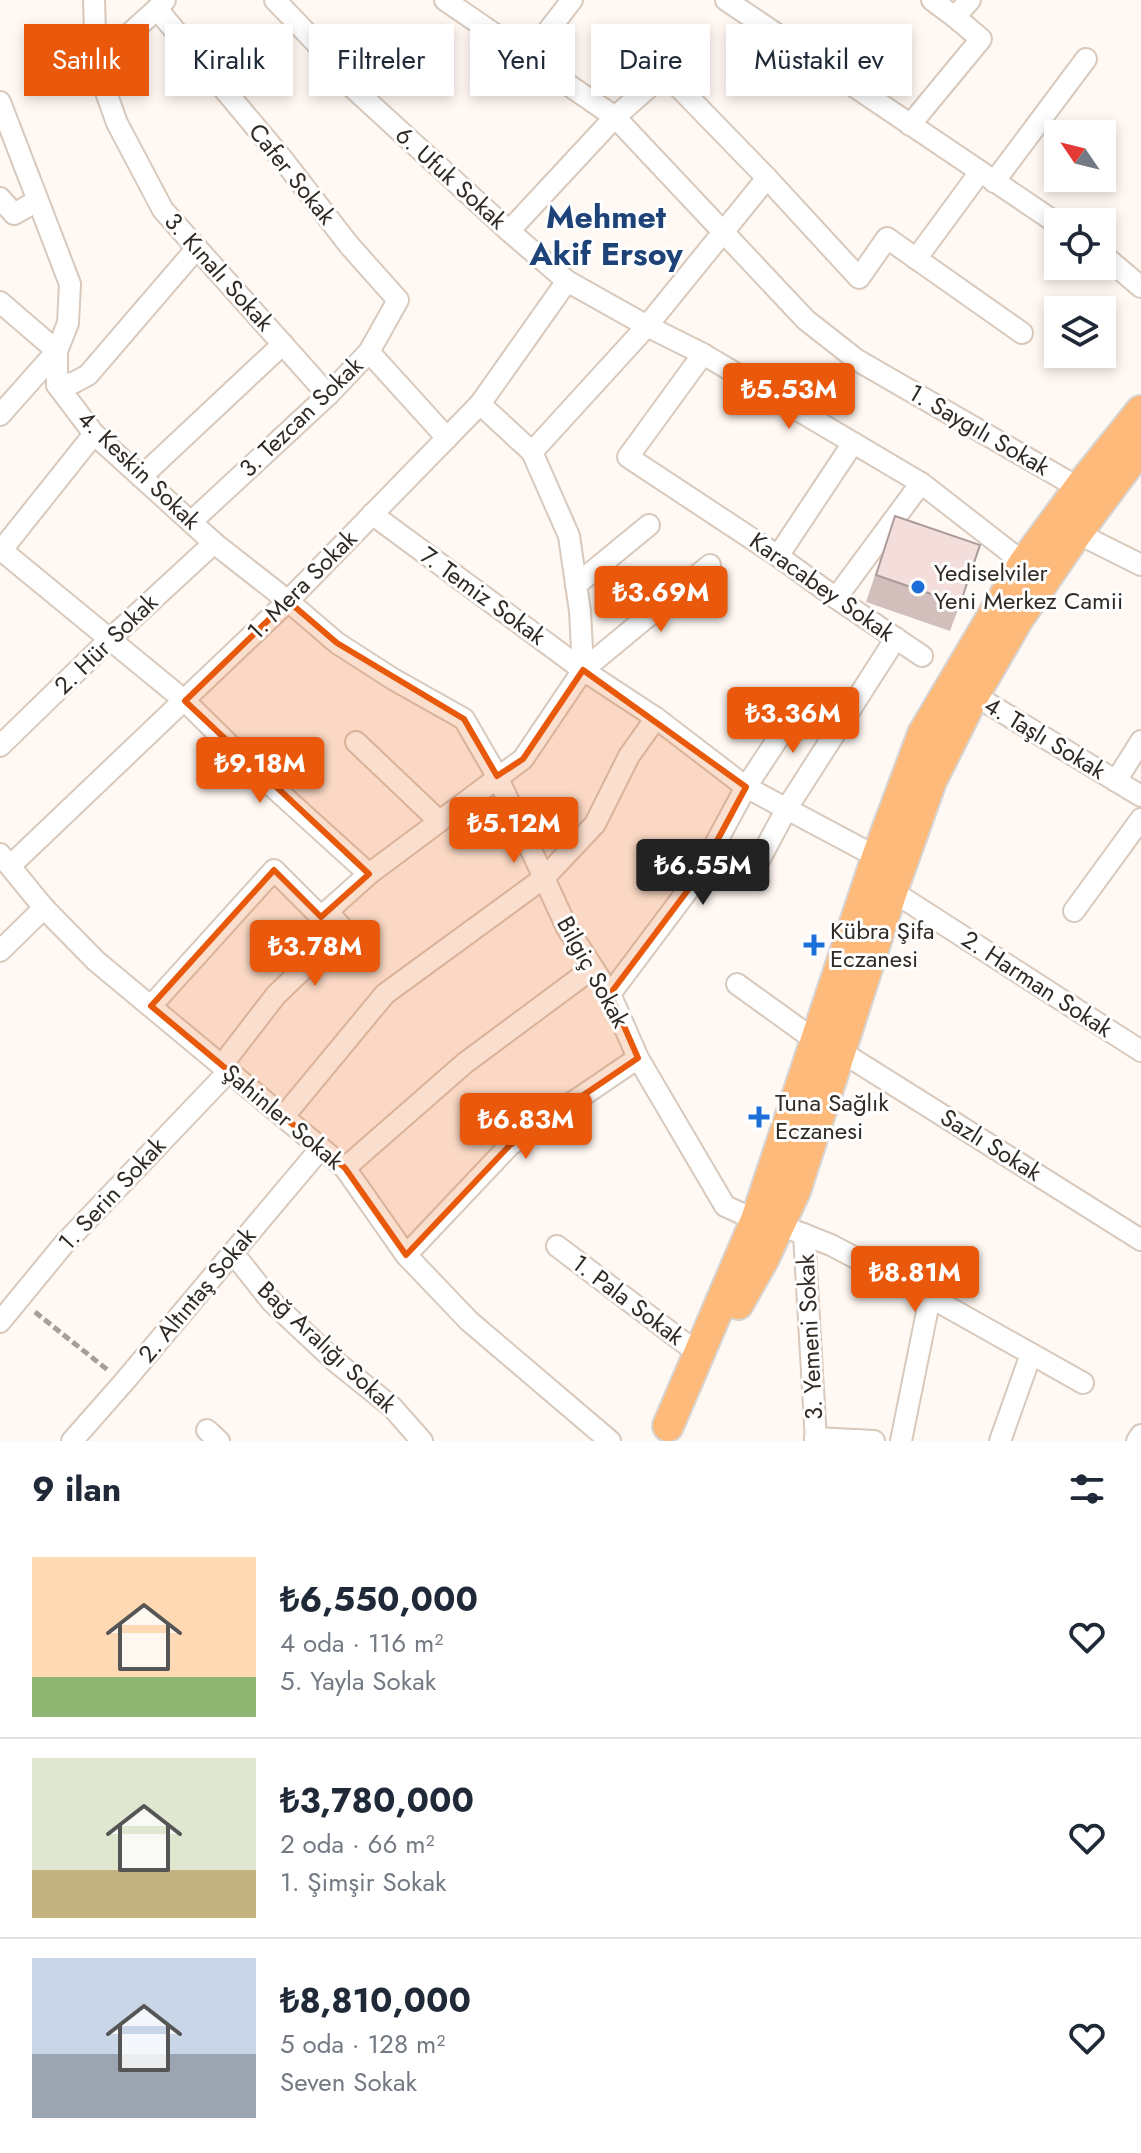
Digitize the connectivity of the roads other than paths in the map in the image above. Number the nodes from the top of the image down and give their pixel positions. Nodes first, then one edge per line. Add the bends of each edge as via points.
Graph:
1 (94, 0) edge
2 (275, 0) edge
3 (445, 0) edge
4 (572, 0) edge
5 (726, 0) edge
6 (932, 0) edge
7 (970, 0) edge
8 (161, 5) edge
9 (955, 17) junction
10 (95, 24) edge
11 (140, 24) edge
12 (480, 24) edge
13 (553, 24) edge
14 (1086, 59) dead end
15 (575, 89) edge
16 (107, 96) edge
17 (0, 102) edge
18 (615, 117) junction
19 (910, 125) junction
20 (987, 177) junction
21 (767, 178) junction
22 (0, 198) edge
23 (37, 201) junction
24 (1044, 215) edge
25 (509, 231) junction
26 (724, 232) junction
27 (197, 248) junction
28 (916, 259) junction
29 (1116, 266) edge
30 (567, 281) junction
31 (1141, 287) edge
32 (398, 300) joint
33 (0, 302) edge
34 (647, 326) junction
35 (1022, 333) dead end
36 (283, 344) junction
37 (57, 351) junction
38 (369, 352) junction
39 (703, 354) junction
40 (57, 385) junction
41 (328, 395) junction
42 (480, 404) junction
43 (1141, 411) edge
44 (0, 415) edge
45 (94, 434) junction
46 (447, 438) junction
47 (853, 443) junction
48 (1141, 447) edge
49 (532, 452) junction
50 (141, 477) junction
51 (921, 483) junction
52 (1079, 488) junction
53 (372, 514) junction
54 (191, 522) junction
55 (649, 525) dead end
56 (1077, 533) junction
57 (214, 543) junction
58 (0, 551) edge
59 (778, 556) junction
60 (1024, 563) junction
61 (710, 565) dead end
62 (1141, 565) edge
63 (576, 585) junction
64 (836, 598) junction
65 (288, 601) junction
66 (896, 638) junction
67 (110, 639) junction
68 (922, 656) dead end
69 (583, 670) junction
70 (974, 695) junction
71 (804, 699) dead end
72 (185, 701) junction
73 (656, 718) junction
74 (1141, 741) edge
75 (356, 742) dead end
76 (0, 746) edge
77 (497, 776) junction
78 (1116, 781) junction
79 (746, 787) junction
80 (1141, 796) edge
81 (787, 808) junction
82 (1141, 819) edge
83 (439, 821) junction
84 (877, 857) junction
85 (5, 860) edge
86 (756, 866) dead end
87 (369, 874) junction
88 (545, 877) junction
89 (892, 891) junction
90 (44, 908) junction
91 (1074, 911) dead end
92 (324, 914) junction
93 (0, 951) edge
94 (593, 968) junction
95 (737, 984) dead end
96 (610, 994) junction
97 (151, 1006) junction
98 (828, 1046) junction
99 (1141, 1051) edge
100 (638, 1058) junction
101 (225, 1068) junction
102 (284, 1116) junction
103 (321, 1148) junction
104 (345, 1168) junction
105 (780, 1226) junction
106 (1141, 1240) edge
107 (557, 1246) dead end
108 (233, 1253) junction
109 (406, 1255) junction
110 (930, 1297) junction
111 (0, 1322) edge
112 (699, 1354) junction
113 (1031, 1354) junction
114 (1083, 1383) dead end
115 (664, 1434) edge
116 (1141, 1435) edge
117 (815, 1439) edge
118 (72, 1441) edge
119 (422, 1441) edge
120 (610, 1441) edge
121 (874, 1441) edge
122 (901, 1441) edge
123 (1000, 1441) edge
124 (1137, 1441) edge

1 - 10 street, 3. Kınalı Sokak
2 - 25 street, 6. Ufuk Sokak via 353,88
3 - 12 street, 1. Saygılı Sokak
4 - 13 street
5 - 19 street
6 - 9 street
7 - 9 street
8 - 11 street
8 - 32 street, Cafer Sokak
9 - 19 street via 981,39
14 - 20 street
15 - 18 street, 1. Saygılı Sokak
16 - 27 street, 3. Kınalı Sokak via 163,210
17 - 23 street
18 - 21 street via 665,73
18 - 25 street
18 - 26 street, 1. Saygılı Sokak
19 - 20 street
20 - 24 street
20 - 28 street
21 - 26 street
21 - 28 street via 859,278 887,238
22 - 23 street via 14,214
23 - 37 street via 70,284 68,323
25 - 30 street, 6. Ufuk Sokak
26 - 34 street
26 - 52 street, 1. Saygılı Sokak via 806,320 857,360
27 - 36 street, 3. Kınalı Sokak
27 - 40 street via 88,375
28 - 35 street
29 - 31 street
30 - 34 street, 6. Ufuk Sokak
30 - 42 street, 1. Mera Sokak
32 - 38 street, 3. Tezcan Sokak
33 - 37 street
34 - 39 street, 6. Ufuk Sokak
34 - 49 street
36 - 41 street, 3. Kınalı Sokak
36 - 50 street
37 - 40 street
37 - 44 street
38 - 41 street, 3. Tezcan Sokak
38 - 46 street
39 - 47 street, 6. Ufuk Sokak
39 - 59 street, Karacabey Sokak via 628,457
40 - 45 street, 4. Keskin Sokak
41 - 54 street, 3. Tezcan Sokak
42 - 46 street, 1. Mera Sokak
42 - 49 street
43 - 52 main road
45 - 50 street, 4. Keskin Sokak
45 - 58 street
46 - 53 street, 1. Mera Sokak
47 - 51 street, 6. Ufuk Sokak
47 - 59 street
48 - 56 main road
49 - 63 street via 569,536
50 - 54 street, 4. Keskin Sokak
51 - 60 street, 6. Ufuk Sokak
51 - 64 street
52 - 60 main road
53 - 65 street, 1. Mera Sokak
53 - 69 street, 7. Temiz Sokak
54 - 57 street, 4. Keskin Sokak
55 - 63 street
56 - 62 street
56 - 70 main road
57 - 65 street, Bilgiç Sokak
57 - 67 street, 2. Hür Sokak
58 - 67 street
59 - 64 street, Karacabey Sokak
60 - 84 main road via 923,734
61 - 69 street
63 - 69 street
64 - 66 street, Karacabey Sokak
65 - 72 street, 1. Mera Sokak
65 - 77 street, Bilgiç Sokak via 337,643 464,719
66 - 68 street, Karacabey Sokak
66 - 81 street
67 - 72 street
67 - 76 street, 2. Hür Sokak
69 - 73 street, 7. Temiz Sokak
69 - 77 street via 523,759
70 - 78 street, 4. Taşlı Sokak
70 - 89 main road via 931,781
71 - 79 street
72 - 85 street, 1. Mera Sokak
72 - 87 street
73 - 79 street, 7. Temiz Sokak
73 - 88 street via 629,756 595,824
74 - 78 street, 4. Taşlı Sokak
75 - 83 street
77 - 83 street
77 - 88 street, Bilgiç Sokak
78 - 80 street, 4. Taşlı Sokak
79 - 81 street, 7. Temiz Sokak
79 - 96 street via 697,878
81 - 84 street, 7. Temiz Sokak
81 - 86 street
82 - 91 street
83 - 87 street
84 - 98 main road
85 - 90 street, Şahinler Sokak
87 - 92 street
88 - 94 street, Bilgiç Sokak via 567,928
88 - 102 street via 385,994
89 - 98 main road
89 - 99 street, 2. Harman Sokak
90 - 93 street
90 - 97 street, Şahinler Sokak
92 - 97 street via 274,870
92 - 101 street, 1. Serin Sokak via 344,930 276,995
94 - 96 street, Bilgiç Sokak
94 - 104 street via 465,1063
95 - 98 street, Sazlı Sokak
96 - 100 street, Bilgiç Sokak
97 - 101 street, Şahinler Sokak
98 - 105 main road via 795,1191
98 - 106 street, Sazlı Sokak
100 - 105 street, Bilgiç Sokak via 725,1206
100 - 109 street via 510,1145
101 - 102 street, Şahinler Sokak
101 - 111 street, 1. Serin Sokak
102 - 103 street, Şahinler Sokak
103 - 104 street, Şahinler Sokak
103 - 108 street, 2. Altıntaş Sokak
104 - 109 street, Şahinler Sokak
105 - 110 street, Bilgiç Sokak via 831,1245
105 - 112 main road
105 - 115 main road
105 - 117 street, 3. Yemeni Sokak
107 - 112 street, 1. Pala Sokak
108 - 118 street, 2. Altıntaş Sokak
108 - 119 street, Bağ Aralığı Sokak via 272,1302 392,1407
109 - 120 street, Şahinler Sokak via 469,1321
110 - 113 street, Bilgiç Sokak
110 - 122 street
112 - 115 main road
113 - 114 street, Bilgiç Sokak
113 - 123 street
116 - 124 street
117 - 121 street

